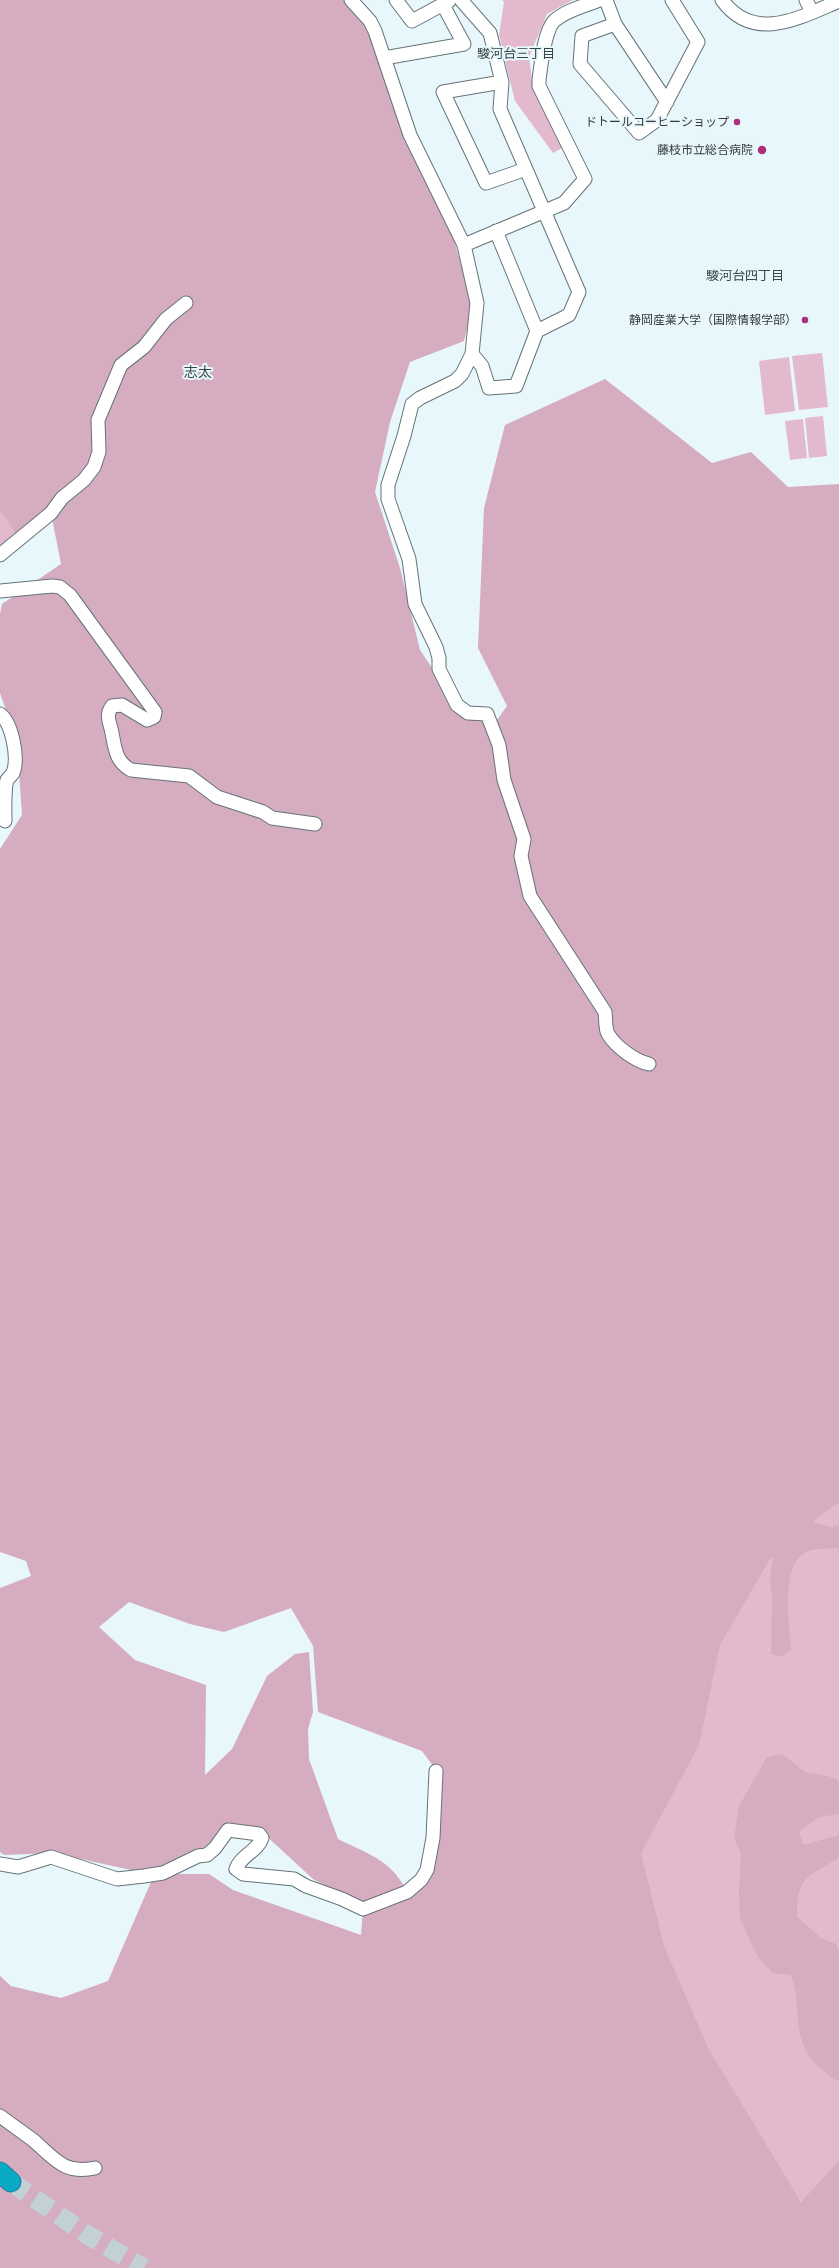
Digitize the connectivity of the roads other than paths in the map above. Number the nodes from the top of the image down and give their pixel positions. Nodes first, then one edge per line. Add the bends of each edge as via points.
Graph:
1 (351, 0) edge
2 (396, 0) edge
3 (461, 0) edge
4 (599, 0) edge
5 (606, 0) edge
6 (672, 0) edge
7 (722, 0) edge
8 (806, 0) edge
9 (839, 1) edge
10 (447, 3) edge
11 (812, 12) junction
12 (615, 24) junction
13 (384, 58) junction
14 (502, 82) junction
15 (667, 102) junction
16 (526, 169) junction
17 (544, 211) junction
18 (496, 231) junction
19 (464, 245) junction
20 (186, 303) dead end
21 (538, 331) junction
22 (472, 354) junction
23 (0, 555) edge
24 (0, 591) edge
25 (0, 714) edge
26 (5, 821) dead end
27 (315, 824) dead end
28 (649, 1064) dead end
29 (436, 1771) dead end
30 (0, 1864) edge
31 (0, 2116) edge
32 (95, 2168) dead end

1 - 13 street via 370,21
2 - 10 street via 412,21
3 - 14 street via 490,33
4 - 17 street via 554,21 546,38 539,86 585,179 564,203
5 - 12 street
6 - 15 street via 698,42
7 - 11 street via 733,12 758,23 786,23
8 - 11 street
9 - 11 street
10 - 13 street via 464,44
12 - 15 street
12 - 15 street via 582,36 580,64 639,133 657,120
13 - 19 street via 410,135
14 - 16 street via 500,109
14 - 16 street via 443,92 486,183
16 - 17 street
17 - 18 street
17 - 21 street via 578,292 569,315
18 - 19 street
18 - 21 street
19 - 22 street via 477,303
20 - 23 street via 166,319 144,347 121,364 98,420 99,452 94,467 84,480 62,498 51,513
21 - 22 street via 516,386 489,388 482,366
22 - 28 street via 462,374 455,380 412,404 388,485 388,499 409,559 415,604 436,647 439,669 457,705 468,713 487,714 499,745 504,780 524,839 521,856 530,896 605,1012 608,1033 632,1057
24 - 27 street via 60,587 70,595 155,712 154,717 147,720 122,705 112,706 108,711 114,750 124,766 132,770 188,776 217,797 263,812 272,818
25 - 26 street via 11,731 14,750 13,773 7,781
29 - 30 street via 433,1838 427,1870 421,1880 407,1892 363,1909 294,1879 239,1872 236,1869 238,1863 260,1844 262,1838 259,1834 228,1830 215,1848 206,1855 198,1856 163,1872 144,1876 117,1879 51,1857 18,1867
31 - 32 street via 68,2168 82,2171

